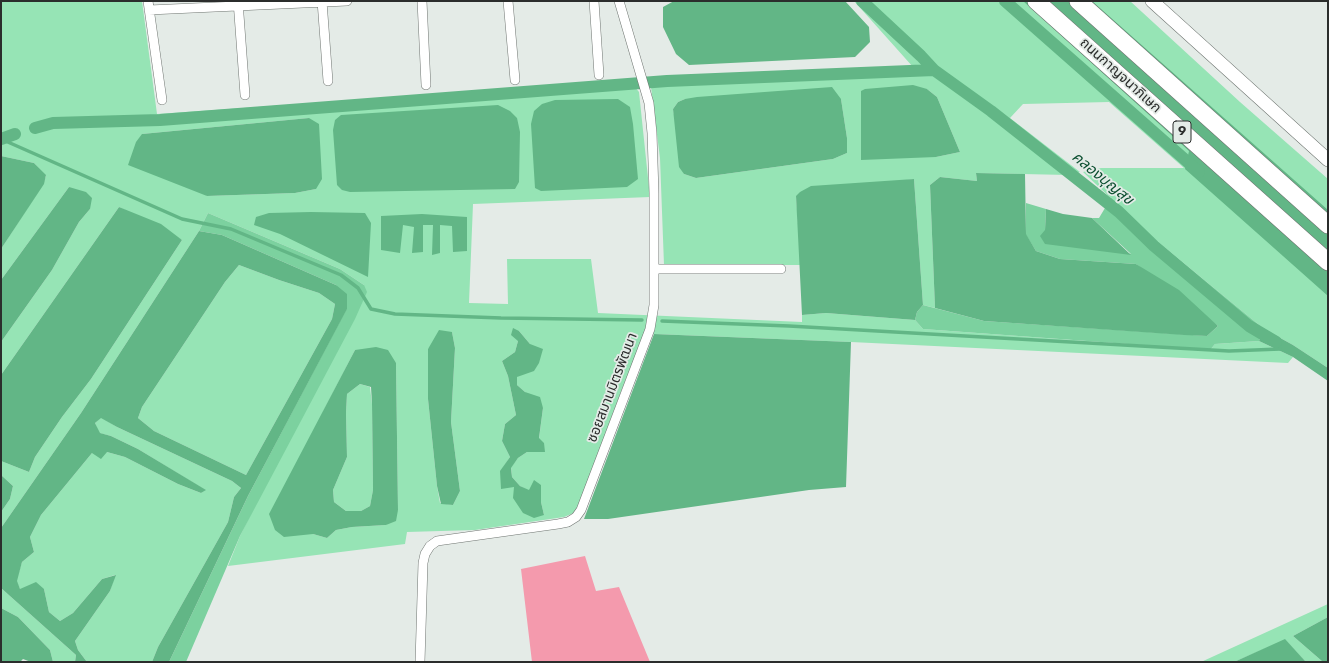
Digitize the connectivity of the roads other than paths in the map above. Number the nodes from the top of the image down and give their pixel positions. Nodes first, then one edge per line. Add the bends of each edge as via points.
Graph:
1 (347, 1) edge
2 (422, 1) edge
3 (508, 1) edge
4 (594, 1) edge
5 (619, 1) edge
6 (1036, 1) edge
7 (1078, 1) edge
8 (1152, 1) edge
9 (322, 2) edge
10 (238, 3) edge
11 (149, 6) edge
12 (599, 75) dead end
13 (515, 80) dead end
14 (328, 82) dead end
15 (426, 85) dead end
16 (245, 95) dead end
17 (162, 100) dead end
18 (1328, 160) edge
19 (1328, 225) edge
20 (1328, 262) edge
21 (654, 269) junction
22 (781, 269) dead end
23 (420, 662) edge

1 - 9 street
2 - 15 street
3 - 13 street
4 - 12 street
5 - 21 street, ซอยสมานมิตรพัฒนา via 649,103 654,188
6 - 20 highway, ถนนกาญจนาภิเษก / 9
7 - 19 highway, ถนนกาญจนาภิเษก / 9
8 - 18 main road
9 - 10 street
9 - 14 street
10 - 11 street
10 - 16 street
11 - 17 street
21 - 22 street
21 - 23 street, ซอยสมานมิตรพัฒนา via 654,305 650,329 581,510 568,522 437,540 430,546 423,563

